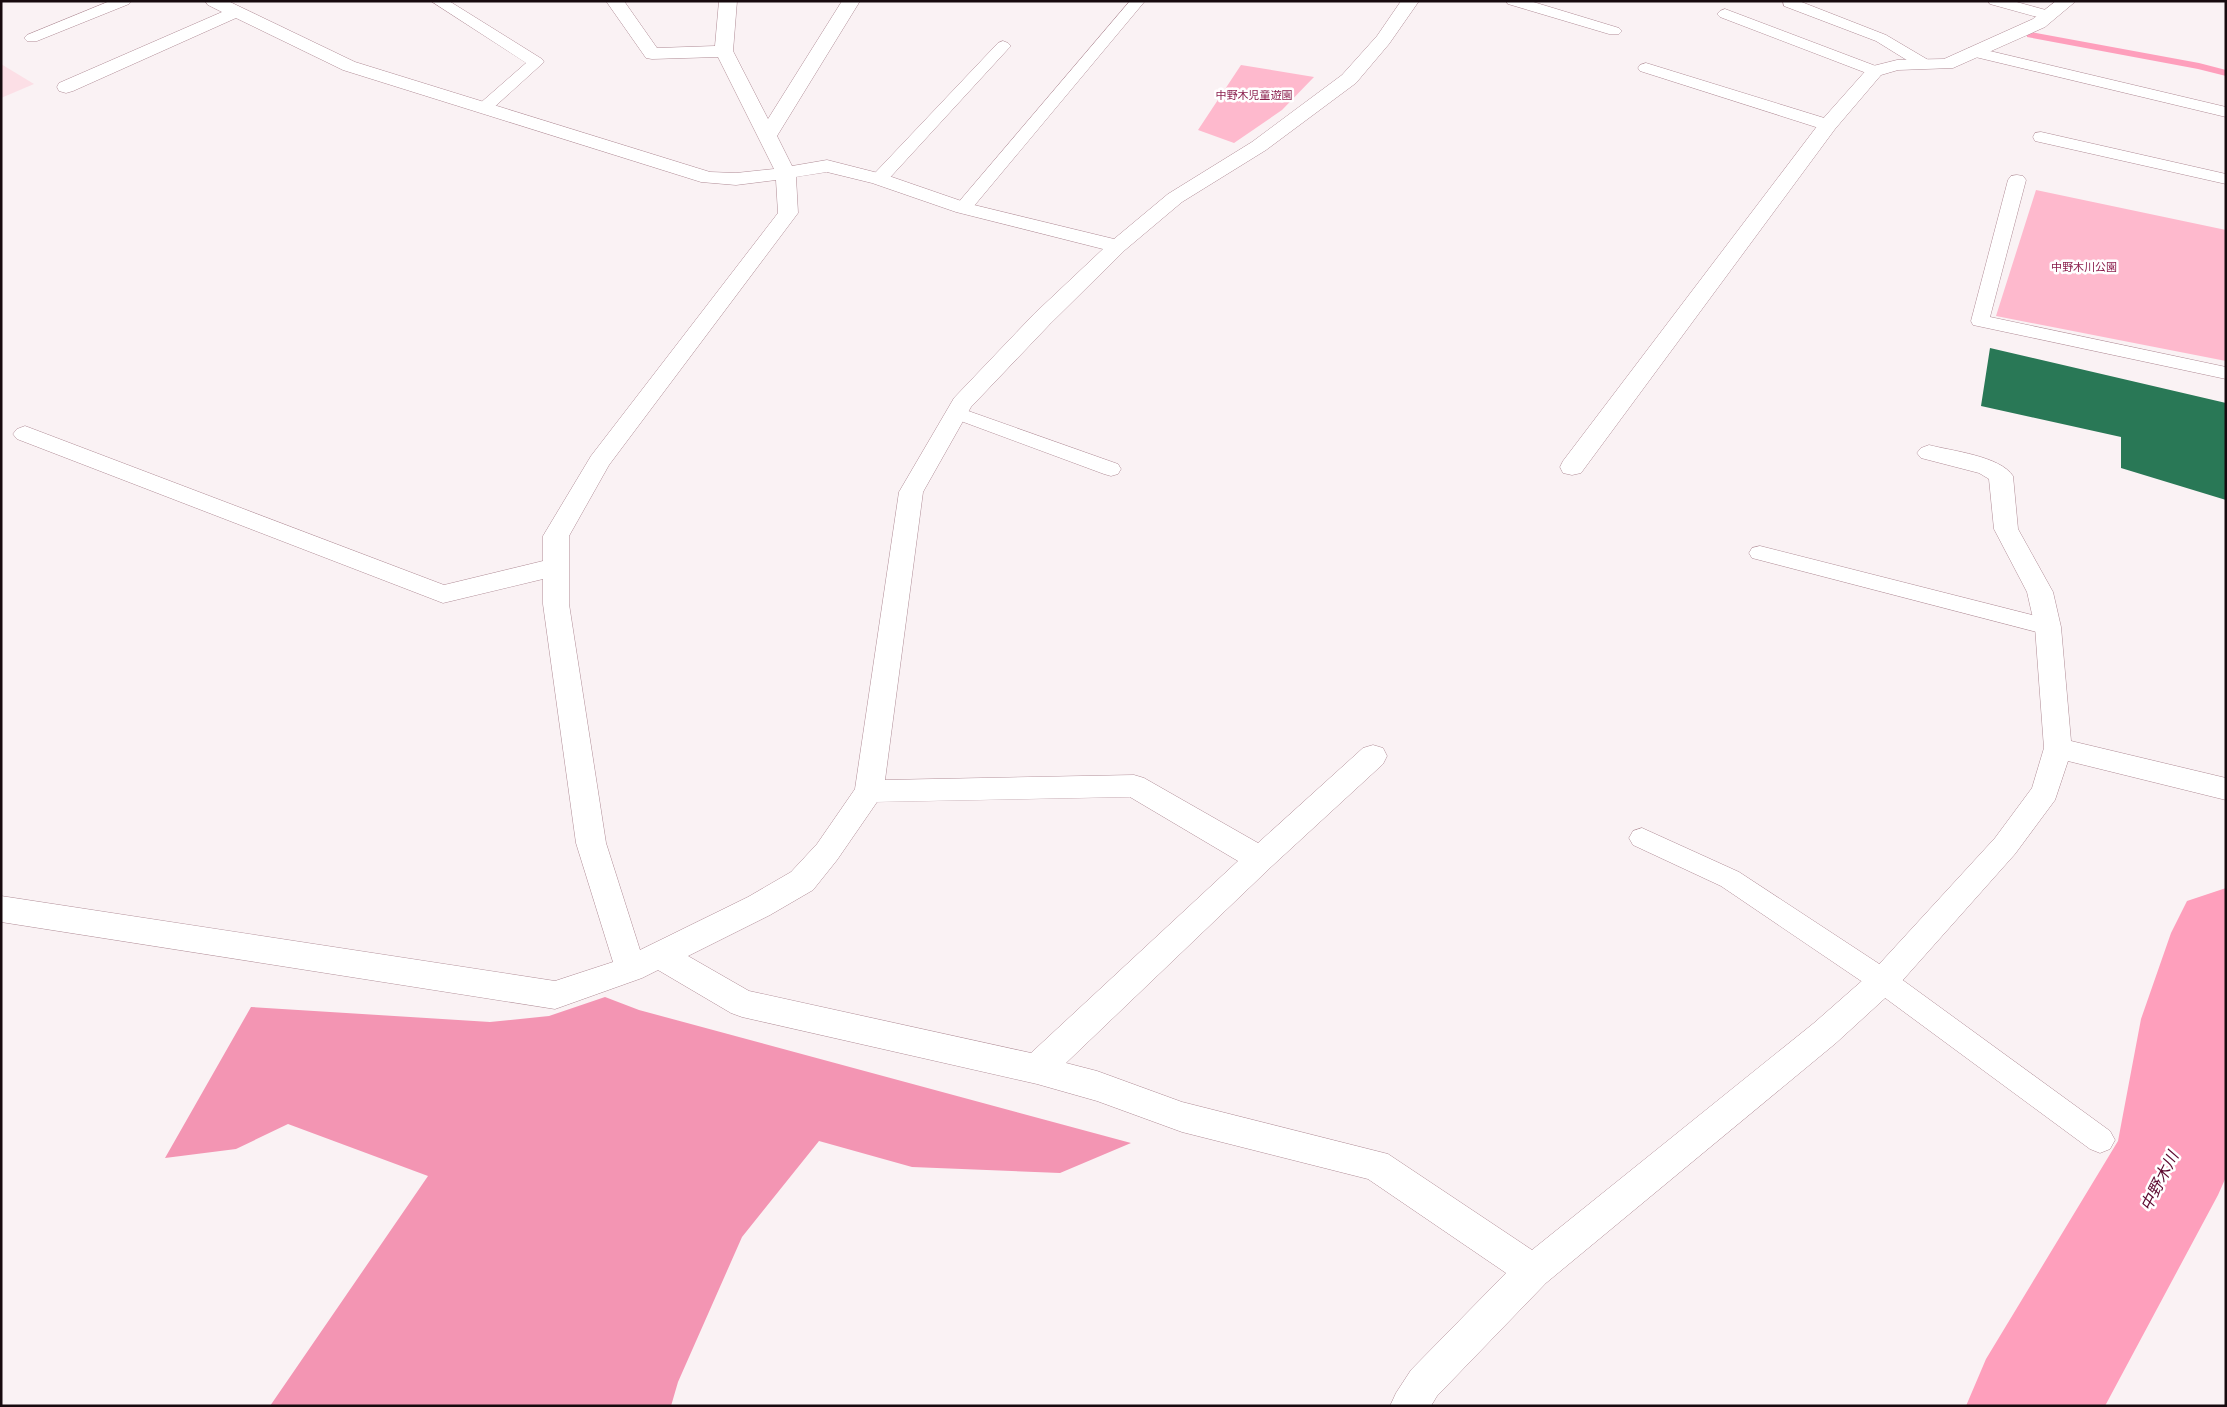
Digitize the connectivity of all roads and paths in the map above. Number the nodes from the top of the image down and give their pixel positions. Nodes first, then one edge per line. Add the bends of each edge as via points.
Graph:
1 (124, 1) edge
2 (214, 1) edge
3 (438, 1) edge
4 (615, 1) edge
5 (728, 1) edge
6 (851, 1) edge
7 (1138, 1) edge
8 (1410, 1) edge
9 (1514, 1) edge
10 (1792, 1) edge
11 (1995, 1) edge
12 (2066, 1) edge
13 (236, 12) junction
14 (1725, 14) dead end
15 (2048, 15) junction
16 (1614, 31) dead end
17 (32, 38) dead end
18 (1003, 46) dead end
19 (724, 51) junction
20 (1973, 52) junction
21 (1924, 64) junction
22 (1646, 68) dead end
23 (1875, 71) junction
24 (66, 87) dead end
25 (484, 108) junction
26 (2226, 112) edge
27 (1828, 125) junction
28 (767, 136) junction
29 (2041, 137) dead end
30 (786, 174) junction
31 (879, 178) junction
32 (2226, 179) edge
33 (2017, 180) dead end
34 (963, 208) junction
35 (1118, 246) junction
36 (2226, 373) edge
37 (957, 413) junction
38 (26, 434) dead end
39 (1929, 453) dead end
40 (1572, 467) dead end
41 (1111, 469) dead end
42 (1760, 553) dead end
43 (555, 567) junction
44 (2048, 627) junction
45 (2058, 748) junction
46 (1374, 756) dead end
47 (2212, 785) edge
48 (869, 791) junction
49 (1642, 838) dead end
50 (1260, 859) junction
51 (1, 909) edge
52 (645, 962) junction
53 (1883, 981) junction
54 (1037, 1069) junction
55 (2100, 1140) dead end
56 (1533, 1270) junction
57 (1409, 1406) edge

1 - 17 lane
2 - 13 street
3 - 25 lane via 536,62
4 - 19 street via 652,54
5 - 19 street
6 - 28 street
7 - 34 lane
8 - 35 street via 1384,40 1349,79 1258,146 1175,198
9 - 16 lane
10 - 21 lane via 1789,3 1881,38
11 - 15 lane
12 - 15 street
13 - 24 street
13 - 25 street via 349,66
14 - 23 lane
15 - 20 street via 2038,23
18 - 31 lane
19 - 28 street
20 - 21 street via 1947,64
20 - 26 lane
21 - 23 street via 1897,65
22 - 27 lane
23 - 27 street
25 - 30 street via 708,178
27 - 40 street
28 - 30 street
29 - 32 lane
30 - 31 street via 827,166
30 - 43 street via 788,213 599,462 556,536
31 - 34 street
33 - 36 lane via 1980,321
34 - 35 street
35 - 37 street via 1042,320 962,403
37 - 41 lane
37 - 48 street via 911,492
38 - 43 street via 444,594
39 - 44 street via 1987,467 2001,476 2006,529 2040,592
42 - 44 lane
43 - 52 street via 556,604 591,843
44 - 45 street
45 - 47 street
45 - 53 street via 2045,792 2010,838
46 - 50 street
48 - 50 street via 1134,786
48 - 52 street via 802,881 759,906
49 - 53 lane via 1730,878
50 - 54 street
51 - 52 street via 555,995
52 - 54 street via 742,1003
53 - 55 lane
53 - 56 street via 1825,1033
54 - 56 street via 1097,1086 1182,1117 1376,1165
56 - 57 street via 1424,1383

